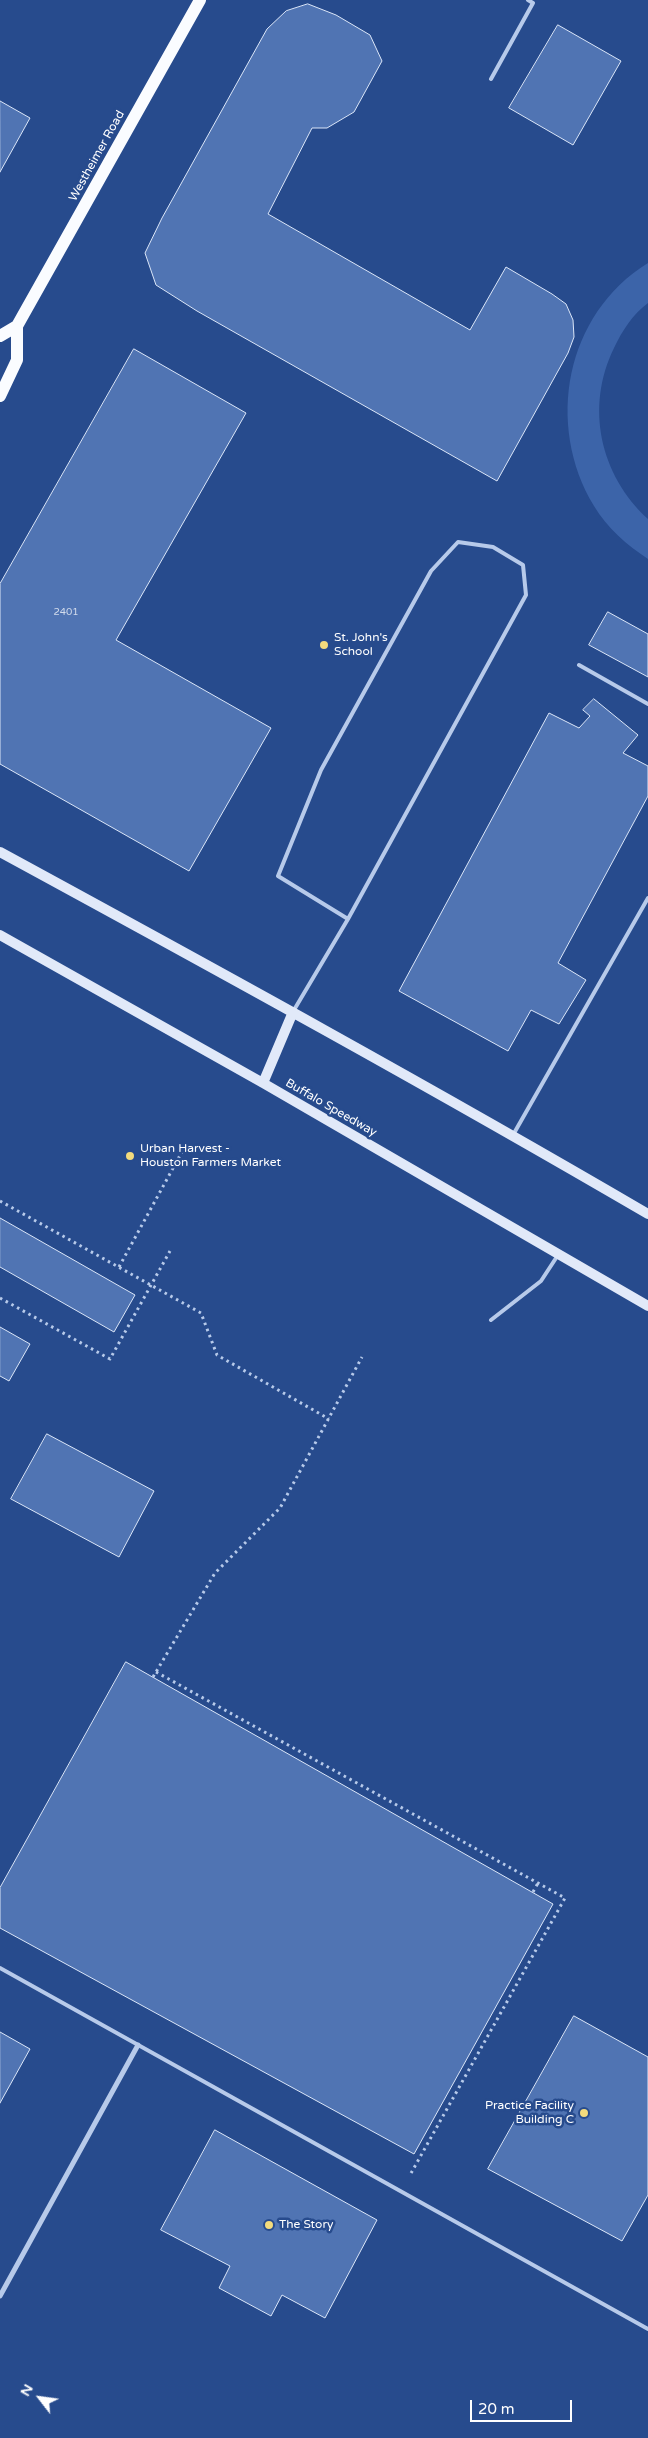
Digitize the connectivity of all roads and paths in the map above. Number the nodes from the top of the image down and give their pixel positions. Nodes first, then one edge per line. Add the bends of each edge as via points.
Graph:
1 (200, 0) edge
2 (528, 0) edge
3 (491, 79) dead end
4 (16, 326) junction
5 (0, 336) edge
6 (0, 396) edge
7 (579, 665) dead end
8 (648, 704) edge
9 (0, 852) edge
10 (648, 898) edge
11 (348, 919) junction
12 (0, 935) edge
13 (293, 1012) junction
14 (263, 1083) junction
15 (513, 1135) junction
16 (184, 1148) dead end
17 (0, 1200) edge
18 (648, 1214) edge
19 (170, 1250) dead end
20 (559, 1254) junction
21 (119, 1267) junction
22 (151, 1285) junction
23 (0, 1298) edge
24 (648, 1306) edge
25 (491, 1320) dead end
26 (362, 1357) dead end
27 (329, 1419) junction
28 (156, 1672) junction
29 (153, 1677) dead end
30 (538, 1883) junction
31 (533, 1892) dead end
32 (0, 1968) edge
33 (138, 2045) junction
34 (410, 2197) junction
35 (0, 2296) edge
36 (648, 2330) edge

1 - 4 main road, Westheimer Road
2 - 3 lane via 533,3
4 - 5 main road, Westheimer Road
4 - 6 main road via 17,360
7 - 8 lane
9 - 13 main road
10 - 15 lane
11 - 11 lane via 526,595 523,565 493,547 458,542 431,571 321,770 301,814 278,876
11 - 13 lane
12 - 14 main road, Buffalo Speedway
13 - 14 main road
13 - 15 main road
14 - 20 main road, Buffalo Speedway
15 - 18 main road
16 - 21 path
17 - 21 path
19 - 22 path
20 - 24 main road, Buffalo Speedway
20 - 25 lane via 541,1281
21 - 22 path
22 - 23 path via 110,1360
22 - 27 path via 202,1313 217,1355
26 - 27 path
27 - 28 path via 280,1508 215,1572
28 - 29 path
28 - 30 path
30 - 31 path
30 - 34 path via 565,1898 409,2177
32 - 33 lane
33 - 34 lane
33 - 35 street
34 - 36 lane

